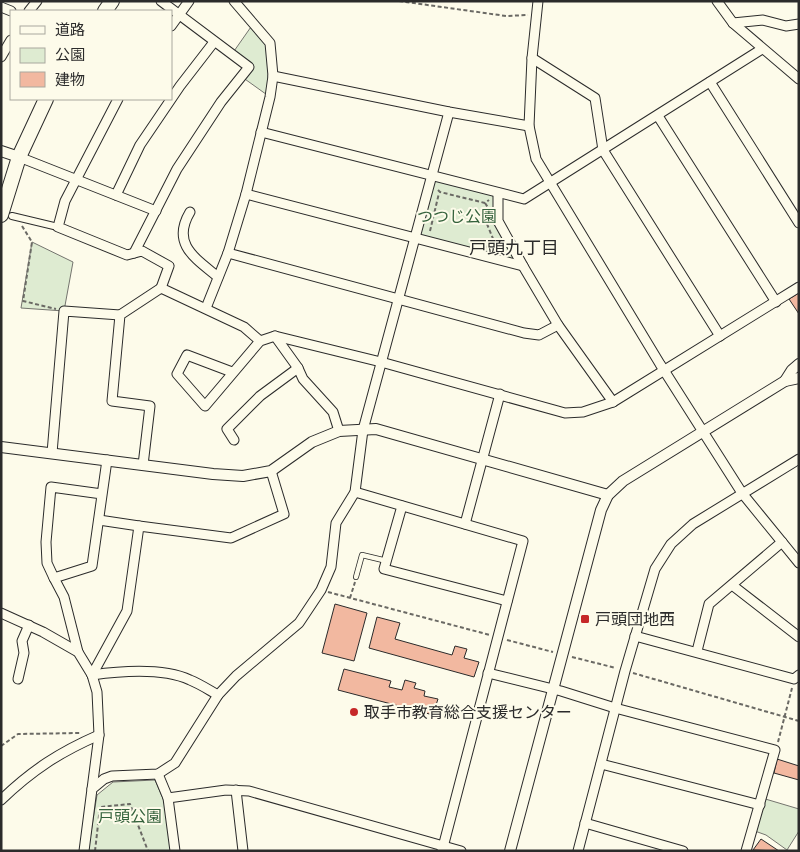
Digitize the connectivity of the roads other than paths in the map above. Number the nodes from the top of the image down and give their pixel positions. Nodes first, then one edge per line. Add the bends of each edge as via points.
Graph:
1 (161, 1) edge
2 (189, 1) edge
3 (234, 1) edge
4 (538, 1) edge
5 (717, 1) edge
6 (180, 15) junction
7 (732, 23) junction
8 (799, 24) edge
9 (172, 25) edge
10 (10, 42) edge
11 (214, 42) junction
12 (762, 49) junction
13 (1, 57) edge
14 (532, 58) junction
15 (273, 76) junction
16 (799, 79) edge
17 (710, 82) junction
18 (172, 98) edge
19 (46, 100) edge
20 (117, 100) edge
21 (171, 100) edge
22 (449, 112) junction
23 (658, 116) junction
24 (529, 126) junction
25 (261, 132) junction
26 (603, 150) junction
27 (1, 151) edge
28 (19, 158) junction
29 (432, 176) junction
30 (76, 180) junction
31 (549, 183) junction
32 (498, 193) junction
33 (246, 194) junction
34 (116, 195) junction
35 (156, 211) junction
36 (190, 212) dead end
37 (7, 216) edge
38 (799, 223) edge
39 (58, 227) junction
40 (415, 238) junction
41 (134, 253) junction
42 (228, 253) junction
43 (523, 266) junction
44 (218, 277) junction
45 (799, 287) edge
46 (161, 288) junction
47 (399, 299) junction
48 (776, 302) junction
49 (206, 308) junction
50 (120, 315) junction
51 (558, 325) junction
52 (275, 336) junction
53 (720, 336) junction
54 (260, 341) junction
55 (381, 362) junction
56 (799, 364) edge
57 (298, 368) junction
58 (664, 371) junction
59 (232, 372) junction
60 (799, 378) edge
61 (785, 381) junction
62 (500, 394) junction
63 (612, 402) junction
64 (363, 430) junction
65 (339, 431) junction
66 (703, 432) junction
67 (234, 440) dead end
68 (1, 447) edge
69 (52, 453) junction
70 (107, 460) junction
71 (482, 460) junction
72 (798, 461) edge
73 (143, 465) junction
74 (271, 471) junction
75 (355, 492) junction
76 (742, 493) junction
77 (102, 494) junction
78 (608, 495) junction
79 (402, 506) junction
80 (100, 520) junction
81 (465, 524) junction
82 (139, 526) junction
83 (782, 542) junction
84 (387, 561) junction
85 (799, 563) edge
86 (54, 578) junction
87 (356, 578) road end
88 (732, 585) junction
89 (507, 601) junction
90 (1, 613) edge
91 (29, 624) junction
92 (635, 636) junction
93 (799, 637) edge
94 (78, 652) junction
95 (697, 652) junction
96 (488, 673) junction
97 (92, 675) junction
98 (796, 677) edge
99 (18, 679) dead end
100 (552, 689) junction
101 (218, 695) junction
102 (615, 708) junction
103 (99, 735) junction
104 (601, 764) junction
105 (158, 774) junction
106 (92, 789) junction
107 (236, 790) junction
108 (168, 798) junction
109 (1, 800) edge
110 (760, 805) junction
111 (585, 823) junction
112 (443, 848) edge
113 (84, 851) edge
114 (175, 851) edge
115 (243, 851) edge
116 (461, 851) edge
117 (510, 851) edge
118 (578, 851) edge
119 (683, 851) edge
120 (746, 851) edge

1 - 6 street
2 - 6 street
3 - 15 street via 270,43
4 - 14 street
5 - 7 street
6 - 9 street
6 - 11 street
7 - 8 street via 763,20 786,26
7 - 12 street
10 - 13 street
11 - 18 street
11 - 35 street via 249,67 196,137
12 - 16 street
12 - 17 street
14 - 24 street
14 - 26 street via 595,98
15 - 22 street
15 - 25 street
17 - 23 street
17 - 38 street
19 - 28 main road
20 - 30 street
21 - 34 street via 140,145
22 - 24 street
22 - 29 street
23 - 26 street
23 - 48 street
24 - 31 street via 536,160
25 - 29 street
25 - 33 street
26 - 31 street
26 - 53 street
27 - 28 street
28 - 30 street
28 - 37 main road
29 - 32 street
29 - 40 street
30 - 34 street
30 - 39 street
31 - 32 street via 524,199
31 - 58 street
32 - 43 street via 498,221
33 - 40 street
33 - 42 street
34 - 35 street
35 - 41 street
36 - 44 street via 183,223 183,240 192,256
37 - 39 street
39 - 41 street via 127,255
40 - 43 street
40 - 47 street
41 - 46 street via 142,251 169,266
42 - 44 street
42 - 47 street
43 - 51 street
44 - 49 street
45 - 48 street
46 - 49 street
46 - 50 street
47 - 51 street via 524,333 539,335
47 - 55 street
48 - 53 street
49 - 54 street via 244,326
50 - 69 street via 64,311
50 - 73 street via 112,401 150,406
51 - 63 street
52 - 54 street
52 - 55 street
52 - 57 street
53 - 58 street
54 - 59 street
55 - 62 street
55 - 64 street
56 - 61 street
57 - 65 street via 303,379 333,412
57 - 67 street via 260,396 227,429
58 - 63 street
58 - 66 street
59 - 59 street via 205,406 177,374 187,355
60 - 61 street
61 - 66 street
62 - 63 street via 565,413 583,412
62 - 71 street
64 - 65 street
64 - 71 street via 376,429
64 - 75 street
65 - 74 street via 312,442
66 - 76 street
66 - 78 street via 623,481
68 - 69 street
69 - 70 street
70 - 73 street
70 - 77 street
71 - 78 street
71 - 81 street
72 - 76 street
73 - 74 street via 243,476
74 - 82 street via 284,514 231,538
75 - 79 street
75 - 101 street via 336,523 331,567 321,590 299,623
76 - 83 street
76 - 92 street via 693,524 671,544 655,569
77 - 80 street
77 - 86 street via 51,487 46,542 47,563
78 - 100 street via 601,510
79 - 81 street
79 - 84 street
80 - 82 street
80 - 86 street via 92,566
81 - 89 street via 523,541
82 - 97 street via 127,610
83 - 85 street
83 - 88 street
84 - 87 lane via 362,555
84 - 89 street via 384,569
86 - 94 street via 64,597
88 - 93 street
88 - 95 street via 708,604
89 - 96 street
90 - 91 street
91 - 94 street
91 - 99 street via 22,641 24,653
92 - 95 street
92 - 102 street
94 - 97 street
95 - 98 street
96 - 100 street
96 - 112 street
97 - 101 street via 119,672 166,674 189,679
97 - 103 street via 97,692
100 - 102 street
100 - 117 street
101 - 105 street via 175,763
102 - 104 street
102 - 110 street via 775,750
103 - 106 street
103 - 109 street via 36,769
104 - 110 street
104 - 111 street
105 - 106 street via 112,776
105 - 108 street
106 - 113 street
107 - 108 street
107 - 112 street
107 - 115 street
108 - 114 street
110 - 120 street
111 - 118 street
111 - 119 street
112 - 116 street

